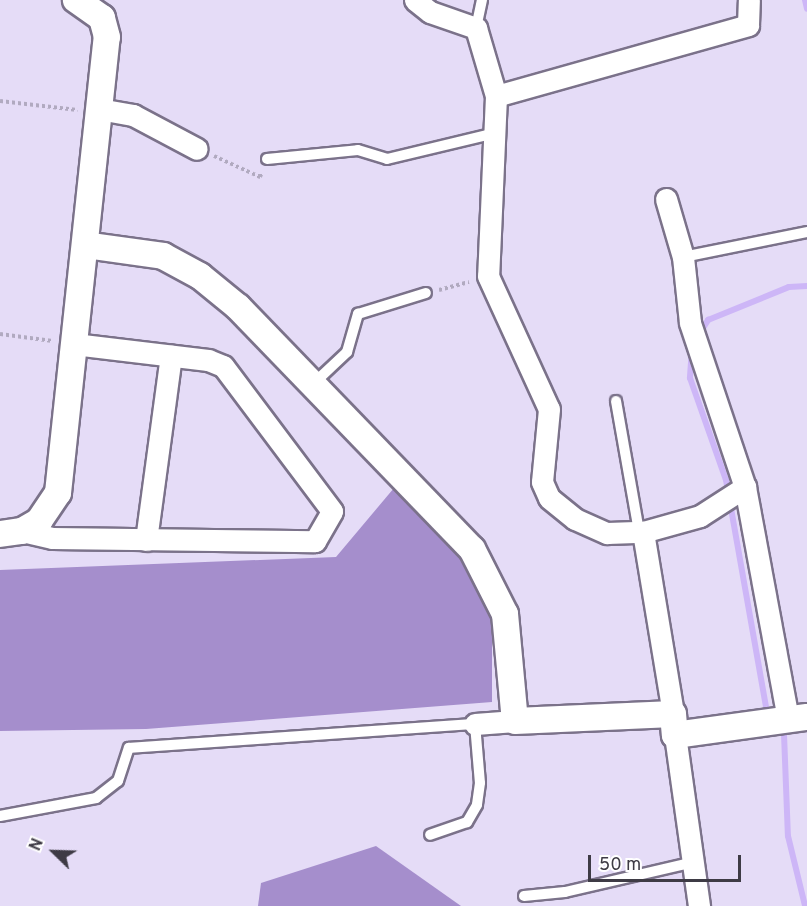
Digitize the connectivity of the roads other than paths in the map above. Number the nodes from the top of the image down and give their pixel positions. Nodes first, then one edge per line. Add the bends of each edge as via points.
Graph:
1 (76, 0) edge
2 (415, 0) edge
3 (482, 0) edge
4 (749, 0) edge
5 (476, 28) junction
6 (496, 96) junction
7 (99, 111) junction
8 (495, 133) junction
9 (197, 148) road end
10 (267, 159) road end
11 (666, 199) dead end
12 (807, 232) edge
13 (85, 245) junction
14 (683, 257) junction
15 (426, 293) road end
16 (74, 344) junction
17 (171, 356) junction
18 (313, 384) junction
19 (616, 401) dead end
20 (741, 490) junction
21 (641, 532) junction
22 (11, 533) edge
23 (146, 540) junction
24 (797, 718) edge
25 (515, 720) junction
26 (475, 724) junction
27 (674, 724) junction
28 (0, 816) edge
29 (430, 835) dead end
30 (694, 862) junction
31 (524, 896) dead end
32 (699, 906) edge

1 - 7 street via 102,18 107,37
2 - 5 street via 430,12
3 - 5 lane
4 - 6 street via 748,25
5 - 6 street
6 - 8 street
7 - 9 street via 133,115
7 - 13 street
8 - 10 lane via 387,159 358,150
8 - 21 street via 489,276 547,402 542,482 549,498 574,519 608,534
11 - 14 street
12 - 14 lane
13 - 16 street
13 - 18 street via 163,256 200,276 238,307
14 - 20 street via 690,323
15 - 18 lane via 358,314 347,352
16 - 17 street
16 - 22 street via 58,493 39,520
17 - 23 street
17 - 23 street via 223,366 332,511 315,541
18 - 25 street via 472,549 492,581 505,614
19 - 21 lane
20 - 21 street via 700,516
20 - 24 street
21 - 27 street
22 - 23 street
24 - 27 street
25 - 26 street
25 - 27 street
26 - 28 lane via 129,748 118,781 96,798
26 - 29 lane via 480,783 477,805 466,822
27 - 30 street
30 - 31 lane via 565,892
30 - 32 street

